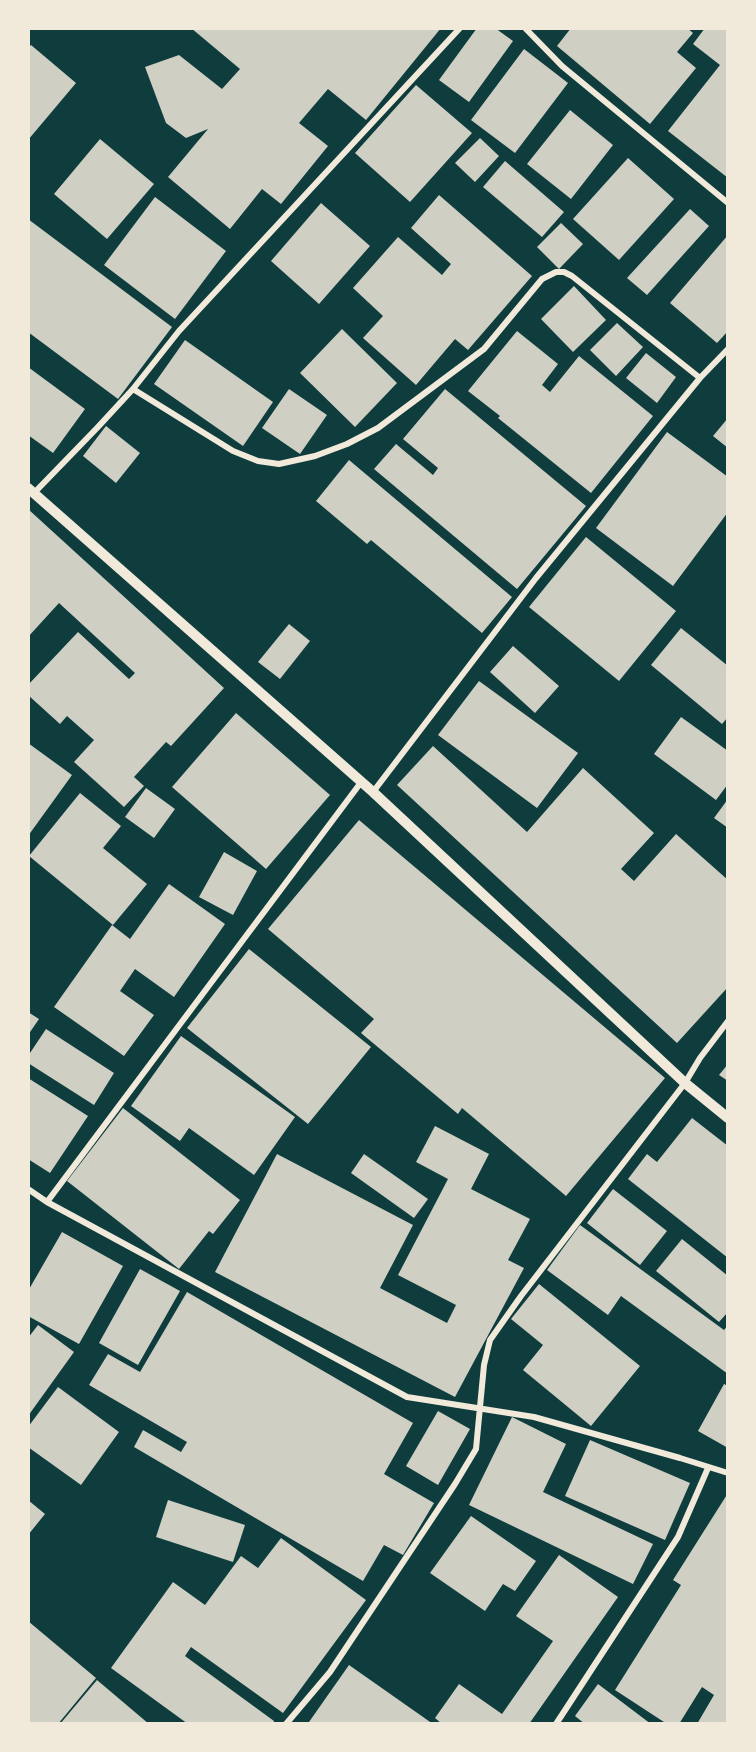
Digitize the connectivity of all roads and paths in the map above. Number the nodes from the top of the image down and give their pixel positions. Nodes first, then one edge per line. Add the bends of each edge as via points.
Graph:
1 (460, 28) edge
2 (525, 28) edge
3 (728, 203) edge
4 (728, 349) edge
5 (700, 378) junction
6 (133, 389) junction
7 (31, 491) edge
8 (362, 782) junction
9 (373, 792) junction
10 (728, 1021) edge
11 (685, 1083) junction
12 (728, 1118) edge
13 (28, 1189) edge
14 (47, 1202) junction
15 (481, 1409) junction
16 (708, 1468) junction
17 (728, 1473) edge
18 (286, 1724) edge
19 (556, 1724) edge

1 - 6 street via 179,331
2 - 3 street via 562,66
4 - 5 street
5 - 6 street via 572,276 556,272 542,279 484,349 378,428 315,456 279,464 258,461 233,451
5 - 9 street via 536,578
6 - 7 street
7 - 8 street
8 - 9 street
8 - 14 street
9 - 11 street
10 - 11 street
11 - 12 street
11 - 15 street via 490,1340
13 - 14 street
14 - 15 street via 407,1397
15 - 16 street via 534,1417
15 - 18 street via 476,1449 455,1484 330,1672
16 - 17 street
16 - 19 street via 678,1537

